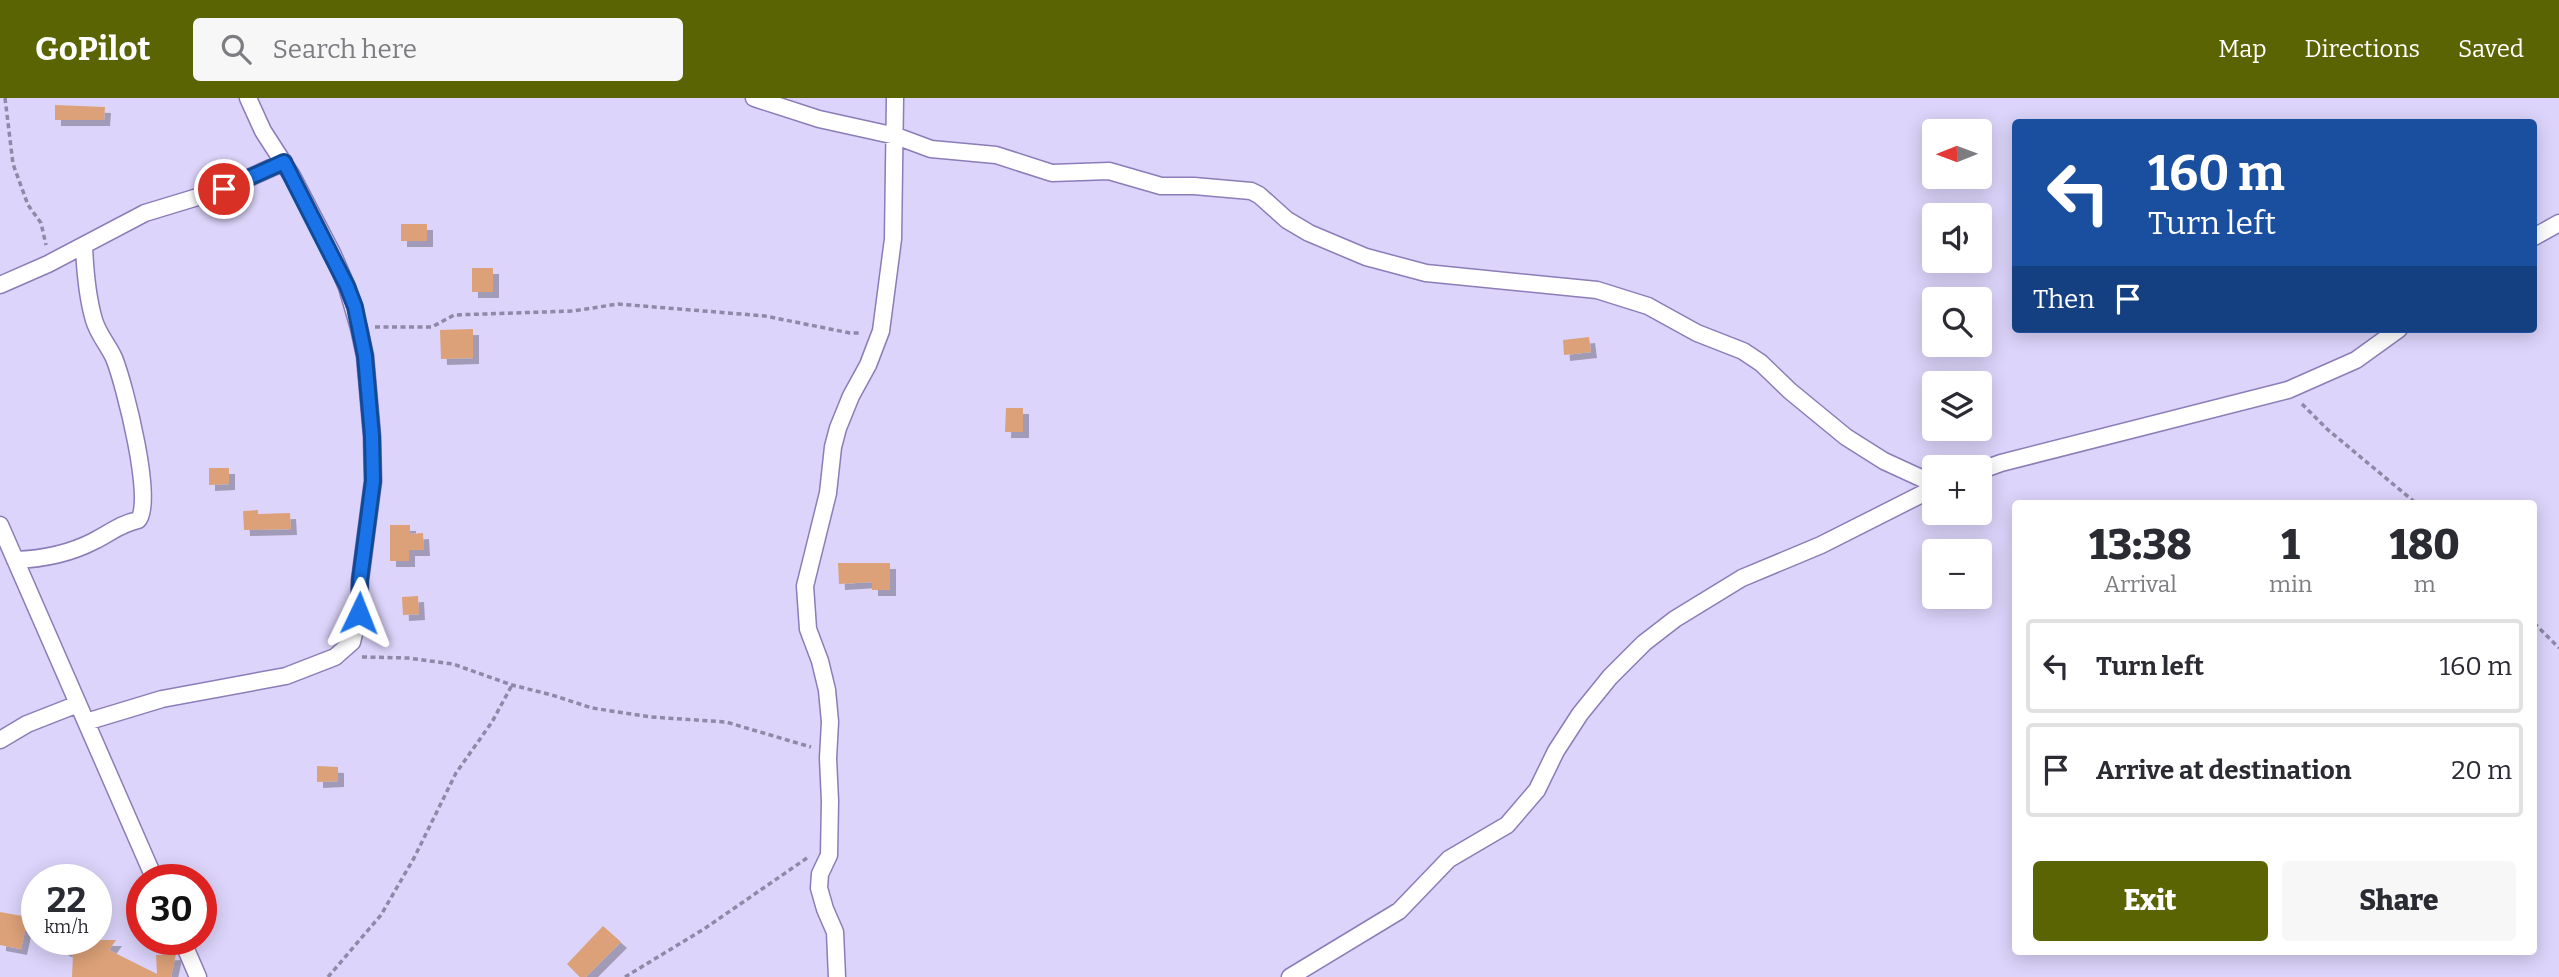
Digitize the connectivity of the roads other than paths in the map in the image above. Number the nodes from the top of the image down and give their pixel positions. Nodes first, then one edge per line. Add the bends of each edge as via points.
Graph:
1 (248, 98) edge
2 (754, 98) edge
3 (895, 98) edge
4 (896, 136) junction
5 (284, 162) junction
6 (2559, 223) edge
7 (2537, 235) edge
8 (85, 246) junction
9 (0, 285) edge
10 (2393, 333) edge
11 (1992, 466) edge
12 (1922, 480) edge
13 (1922, 492) edge
14 (0, 525) edge
15 (15, 560) junction
16 (78, 704) junction
17 (86, 722) junction
18 (0, 740) edge
19 (148, 864) edge
20 (188, 955) edge
21 (198, 977) edge
22 (837, 977) edge
23 (1290, 977) edge

1 - 5 street
2 - 4 street via 818,120
3 - 4 street
4 - 12 street via 930,149 996,155 1052,173 1109,171 1161,186 1251,191 1309,233 1366,257 1426,274 1617,295 1743,351 1846,437
4 - 22 street via 893,239 881,331 838,428 828,493 805,586 808,629 827,690 830,722 829,855 819,888 835,932
5 - 8 street via 224,189 121,223
5 - 17 street via 333,255 359,328 373,481 352,642 335,657 286,676 162,699
6 - 7 street
8 - 9 street
8 - 15 street via 88,297 95,324 114,358 134,431 143,513 138,520 119,525 77,549
10 - 11 street via 2356,360 2288,390
13 - 23 street via 1821,545 1742,579 1675,619 1610,677 1556,751 1537,790 1507,825 1450,859 1399,911
14 - 15 street
15 - 16 street
16 - 17 street
16 - 18 street
17 - 19 street
20 - 21 street

